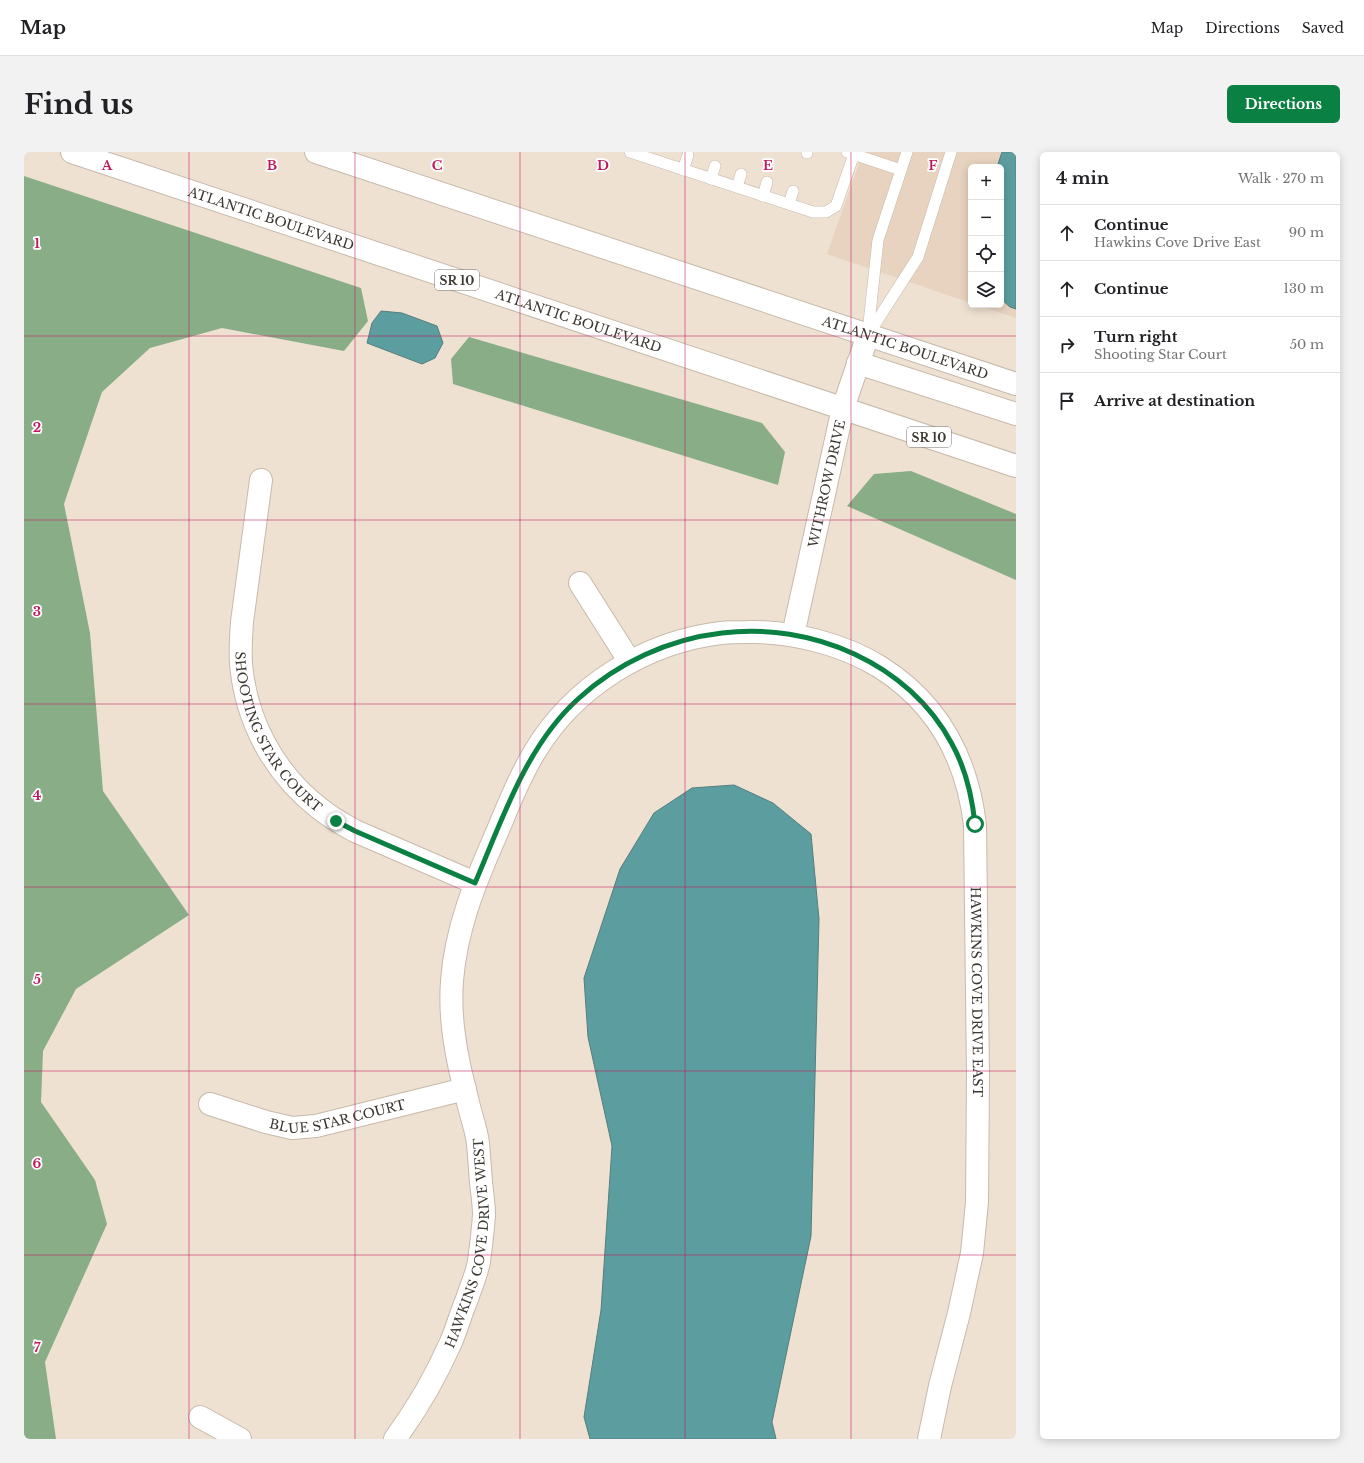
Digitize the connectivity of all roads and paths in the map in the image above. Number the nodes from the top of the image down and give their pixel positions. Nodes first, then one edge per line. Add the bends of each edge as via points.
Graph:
1 (72, 152) edge
2 (316, 152) edge
3 (632, 152) edge
4 (906, 152) edge
5 (951, 152) edge
6 (850, 153) edge
7 (688, 155) dead end
8 (660, 157) edge
9 (715, 166) dead end
10 (683, 170) junction
11 (901, 170) junction
12 (741, 174) dead end
13 (710, 179) junction
14 (767, 182) dead end
15 (737, 187) junction
16 (793, 192) dead end
17 (763, 196) junction
18 (789, 204) junction
19 (868, 335) junction
20 (858, 363) junction
21 (1016, 384) edge
22 (843, 408) junction
23 (1016, 414) edge
24 (1016, 466) edge
25 (262, 480) dead end
26 (580, 583) dead end
27 (793, 635) junction
28 (630, 662) junction
29 (475, 883) junction
30 (465, 1089) junction
31 (210, 1104) dead end
32 (200, 1417) dead end
33 (240, 1439) edge
34 (395, 1439) edge
35 (929, 1439) edge

1 - 22 main road, ATLANTIC BOULEVARD / SR 10
2 - 19 main road, ATLANTIC BOULEVARD
3 - 8 lane
4 - 11 lane
5 - 19 lane via 918,256
6 - 11 lane
6 - 18 lane via 836,206 826,212 813,212
7 - 10 lane
8 - 10 lane
9 - 13 lane
10 - 13 lane
11 - 19 lane via 878,240
12 - 15 lane
13 - 15 lane
14 - 17 lane
15 - 17 lane
16 - 18 lane
17 - 18 lane
19 - 20 main road, WITHROW DRIVE
19 - 21 main road, ATLANTIC BOULEVARD
20 - 22 main road, WITHROW DRIVE
20 - 23 main road
22 - 24 main road, ATLANTIC BOULEVARD / SR 10
22 - 27 main road, WITHROW DRIVE
25 - 29 main road, SHOOTING STAR COURT via 242,622 241,664 249,705 265,744 289,780 319,809 336,821
26 - 28 main road
27 - 28 main road, HAWKINS COVE DRIVE WEST via 762,632 722,633 683,640
27 - 35 main road, HAWKINS COVE DRIVE EAST via 830,644 862,657 880,667 914,693 952,744 961,763 972,804 975,824 977,1202 972,1253
28 - 29 main road, HAWKINS COVE DRIVE WEST via 596,683 576,700 534,752
29 - 30 main road, HAWKINS COVE DRIVE WEST via 460,926 451,985 455,1046
30 - 31 main road, BLUE STAR COURT via 316,1126 292,1128
30 - 34 main road, HAWKINS COVE DRIVE WEST via 477,1141 484,1214 478,1266 451,1341 414,1412
32 - 33 main road

